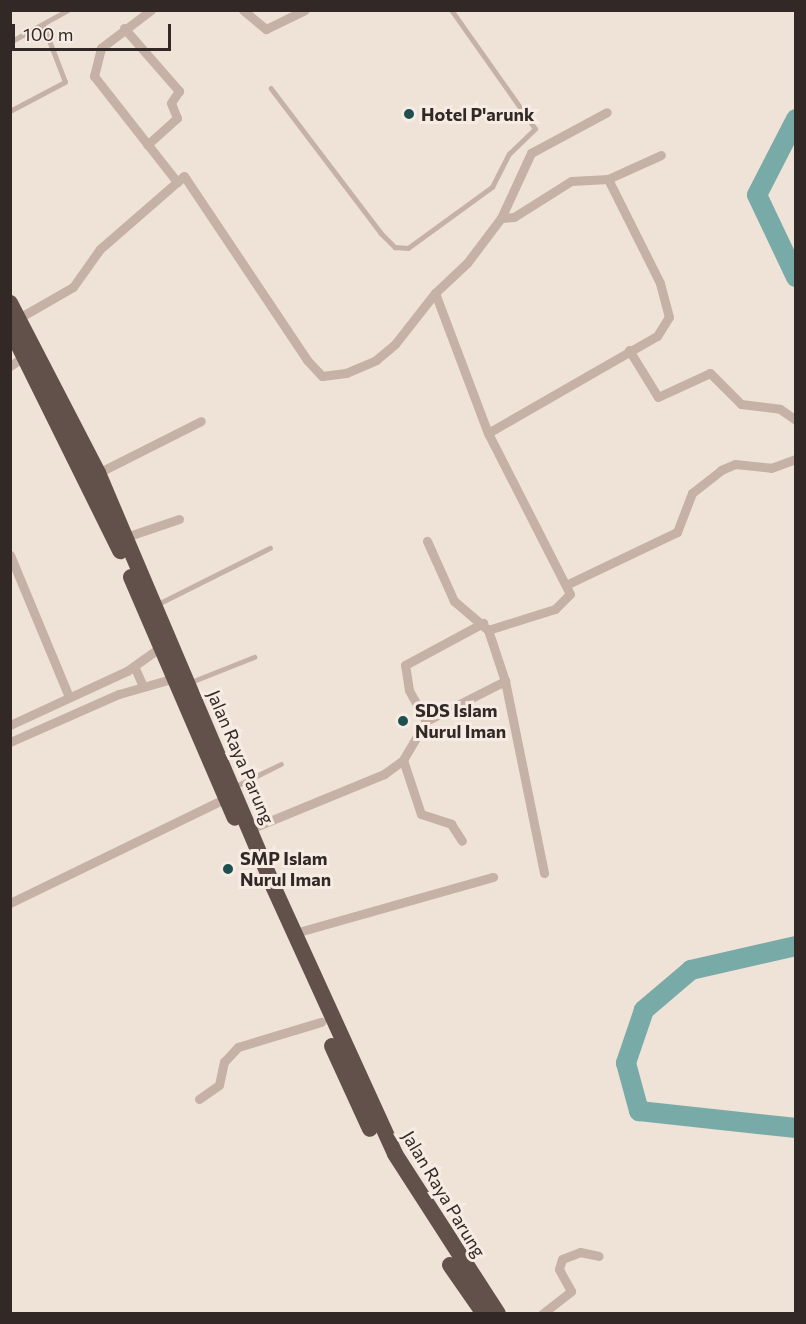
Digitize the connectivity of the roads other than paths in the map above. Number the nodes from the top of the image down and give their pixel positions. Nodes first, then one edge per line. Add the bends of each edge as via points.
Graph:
1 (68, 10) edge
2 (151, 10) edge
3 (243, 10) edge
4 (305, 10) edge
5 (451, 10) edge
6 (43, 25) junction
7 (124, 28) junction
8 (10, 42) edge
9 (271, 88) dead end
10 (10, 111) edge
11 (608, 112) dead end
12 (147, 144) junction
13 (661, 154) dead end
14 (608, 178) junction
15 (177, 183) junction
16 (501, 218) junction
17 (435, 293) junction
18 (13, 316) edge
19 (629, 350) junction
20 (25, 356) junction
21 (10, 366) edge
22 (795, 420) edge
23 (201, 421) dead end
24 (488, 433) junction
25 (795, 459) edge
26 (99, 473) junction
27 (179, 519) dead end
28 (126, 537) junction
29 (427, 541) dead end
30 (270, 548) dead end
31 (10, 555) edge
32 (568, 584) junction
33 (156, 605) junction
34 (486, 627) junction
35 (165, 644) junction
36 (254, 657) dead end
37 (134, 666) junction
38 (113, 678) junction
39 (182, 679) junction
40 (505, 681) junction
41 (143, 686) junction
42 (119, 694) junction
43 (69, 697) junction
44 (426, 721) junction
45 (10, 725) edge
46 (10, 742) edge
47 (403, 760) junction
48 (281, 764) dead end
49 (230, 792) junction
50 (250, 830) junction
51 (462, 841) dead end
52 (544, 873) dead end
53 (493, 877) dead end
54 (10, 903) edge
55 (295, 933) junction
56 (302, 963) junction
57 (321, 1022) junction
58 (198, 1099) dead end
59 (599, 1256) dead end
60 (484, 1314) edge
61 (498, 1314) edge
62 (542, 1314) edge

1 - 6 lane
2 - 7 street
3 - 4 street via 266,29
5 - 9 lane via 535,129 509,154 492,187 408,248 395,247 381,233
6 - 8 lane
6 - 10 lane via 65,82
7 - 12 street via 96,56 94,76
7 - 12 street via 179,91 171,103 177,117
11 - 16 street via 531,153
12 - 15 street
13 - 14 street
14 - 16 street via 571,181 514,217
14 - 19 street via 670,309 657,336
15 - 17 street via 184,176 322,376 376,360
15 - 18 street via 100,249 73,287
16 - 17 street via 468,263
17 - 24 street
18 - 20 highway, Jalan Raya Parung
18 - 26 highway, Jalan Raya Parung
19 - 22 street via 658,397 710,373 741,404 780,409
19 - 24 street
20 - 21 street
20 - 35 highway, Jalan Raya Parung
23 - 26 street
24 - 32 street
25 - 32 street via 771,468 735,464 721,470 693,492 677,532
26 - 28 highway, Jalan Raya Parung
27 - 28 street
28 - 33 highway, Jalan Raya Parung
29 - 34 street via 454,600
30 - 33 lane
31 - 43 street
32 - 34 street via 569,597 563,604
33 - 35 highway, Jalan Raya Parung
34 - 40 street
34 - 44 street via 405,665 409,690
35 - 37 street
35 - 39 highway, Jalan Raya Parung
36 - 39 lane
37 - 38 street
37 - 41 street
38 - 42 street
38 - 43 street
39 - 41 street
39 - 49 highway, Jalan Raya Parung
40 - 44 street
40 - 52 street
41 - 42 street
42 - 46 street
43 - 45 street
44 - 47 street
47 - 50 street via 384,774
47 - 51 street via 421,814 451,824
48 - 49 lane
49 - 50 highway, Jalan Raya Parung
49 - 54 street
49 - 56 highway, Jalan Raya Parung
50 - 55 highway, Jalan Raya Parung
53 - 55 street
55 - 56 highway, Jalan Raya Parung
56 - 57 highway, Jalan Raya Parung
56 - 61 highway, Jalan Raya Parung via 408,1179
57 - 58 street via 238,1047 224,1062 219,1085
57 - 60 highway, Jalan Raya Parung via 388,1165
59 - 62 street via 580,1252 562,1259 558,1269 571,1291

